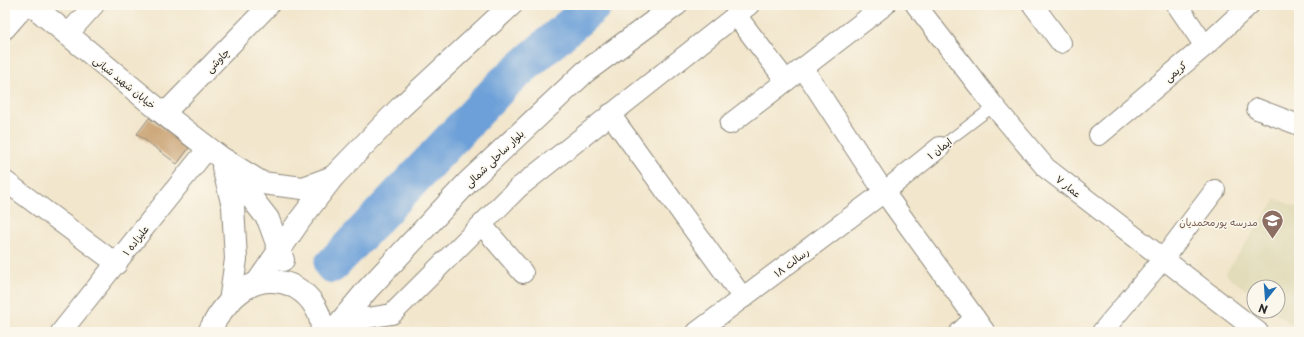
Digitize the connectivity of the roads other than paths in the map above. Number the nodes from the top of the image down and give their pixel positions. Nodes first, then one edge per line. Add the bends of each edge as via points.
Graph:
1 (26, 5) edge
2 (32, 5) edge
3 (94, 5) edge
4 (676, 5) edge
5 (885, 5) edge
6 (916, 5) edge
7 (1033, 5) edge
8 (1177, 5) edge
9 (1249, 5) edge
10 (507, 6) edge
11 (264, 7) edge
12 (743, 10) edge
13 (5, 29) edge
14 (67, 35) junction
15 (1061, 43) dead end
16 (1205, 46) junction
17 (803, 68) junction
18 (786, 82) junction
19 (994, 106) junction
20 (1257, 109) dead end
21 (164, 114) junction
22 (610, 114) junction
23 (730, 124) dead end
24 (1299, 125) edge
25 (1099, 135) dead end
26 (940, 147) joint
27 (214, 152) junction
28 (333, 177) junction
29 (5, 181) edge
30 (1215, 190) dead end
31 (884, 192) junction
32 (482, 225) junction
33 (279, 249) junction
34 (1163, 259) junction
35 (117, 264) junction
36 (523, 273) dead end
37 (258, 283) junction
38 (293, 285) junction
39 (743, 298) junction
40 (230, 302) junction
41 (980, 325) edge
42 (337, 327) edge
43 (1246, 328) edge
44 (61, 332) edge
45 (209, 332) edge
46 (322, 332) edge
47 (697, 332) edge
48 (960, 332) edge
49 (1102, 332) edge

1 - 13 street
2 - 14 main road, خیابان شهید شبانی
3 - 14 street
4 - 42 main road, بلوار ساحلی شمالی via 585,72 468,182 367,290
5 - 17 street
6 - 19 street, عمار ۷
7 - 15 street
8 - 16 street
9 - 16 street, کریمی
10 - 28 main road via 400,108
11 - 21 street, چاوشی
12 - 18 street
12 - 22 street
14 - 21 main road, خیابان شهید شبانی
16 - 25 street, کریمی
17 - 18 street
17 - 31 street
18 - 23 street
19 - 26 lane, ایمان ۱
19 - 34 street, عمار ۷ via 1046,168
20 - 24 street
21 - 27 main road, خیابان شهید شبانی
22 - 32 street via 518,188
22 - 39 street
26 - 31 street, ایمان ۱
27 - 28 main road, خیابان شهید شبانی via 262,183 303,188
27 - 33 main road, خیابان شهید شبانی via 268,219
27 - 35 street, علیزاده ۱
27 - 40 main road via 233,206 236,259
28 - 33 main road
29 - 35 street
30 - 34 street
31 - 39 street, رسالت ۱۸
31 - 41 street
32 - 36 street
32 - 42 street via 392,314
33 - 37 main road
33 - 38 main road, خیابان شهید شبانی
34 - 43 street, عمار ۷
34 - 49 street
35 - 44 street, علیزاده ۱
37 - 38 main road
37 - 40 main road via 245,289
38 - 46 main road via 312,299 322,320
39 - 47 street, رسالت ۱۸
40 - 45 main road
41 - 48 street

